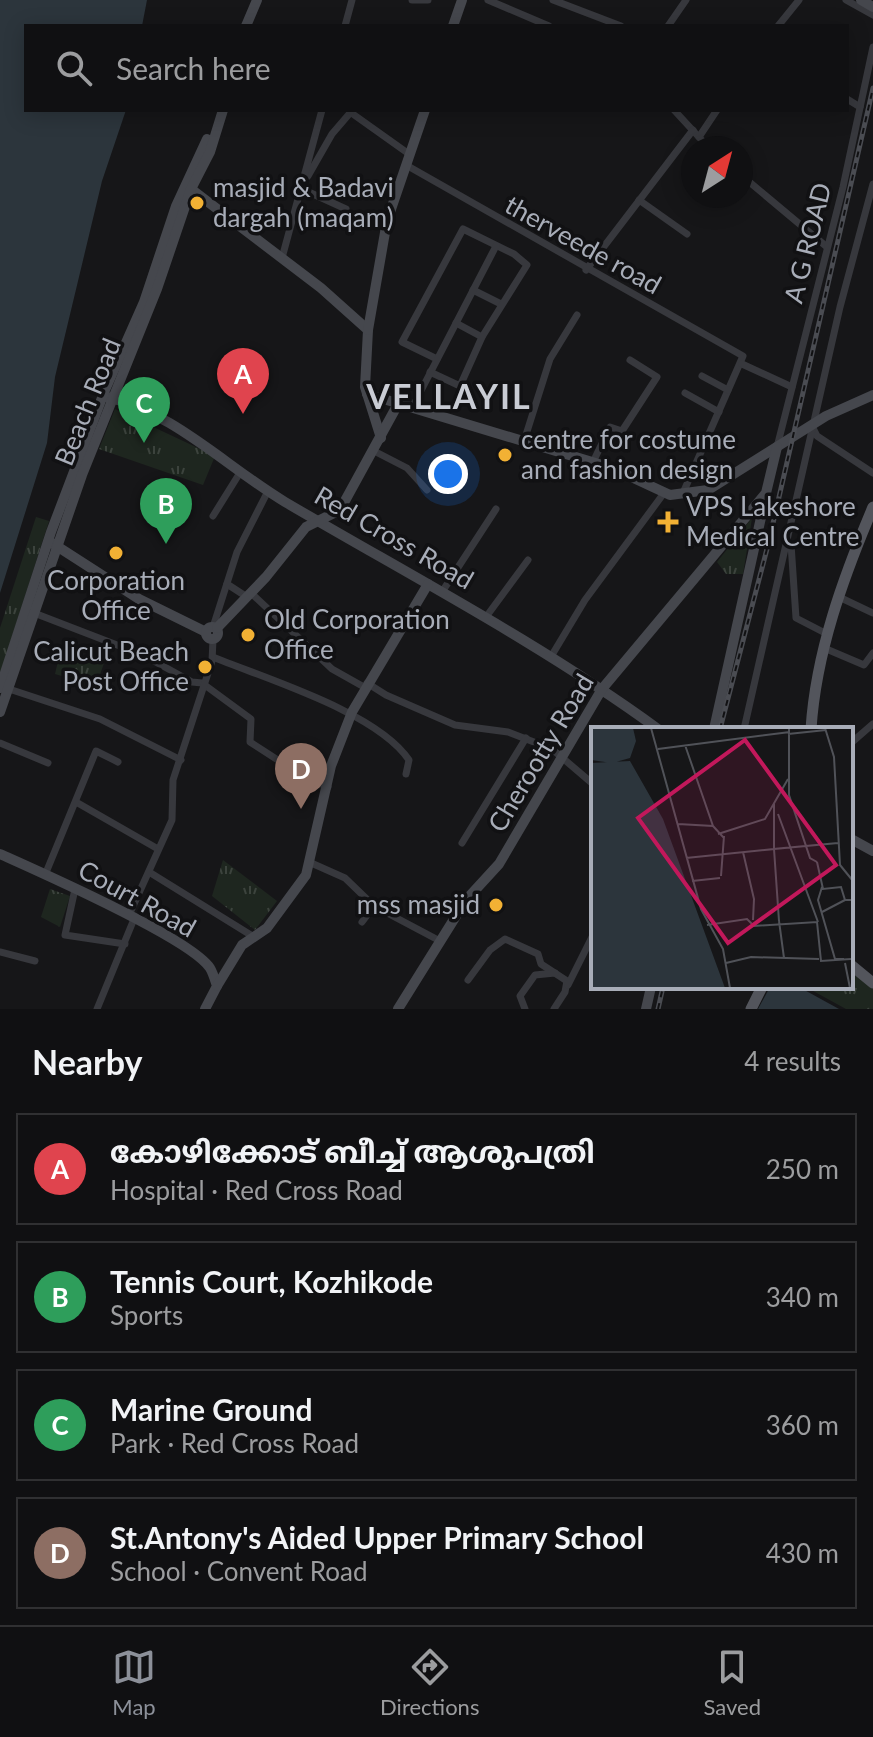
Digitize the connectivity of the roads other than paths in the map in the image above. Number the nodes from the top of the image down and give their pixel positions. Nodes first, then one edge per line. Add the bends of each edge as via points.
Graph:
1 (257, 0) edge
2 (264, 0) edge
3 (352, 0) edge
4 (412, 0) edge
5 (428, 0) edge
6 (462, 0) edge
7 (488, 0) edge
8 (553, 0) edge
9 (686, 0) edge
10 (799, 0) edge
11 (846, 0) edge
12 (861, 0) edge
13 (873, 7) edge
14 (873, 15) edge
15 (247, 24) edge
16 (254, 24) edge
17 (346, 24) edge
18 (454, 24) edge
19 (544, 24) edge
20 (616, 24) edge
21 (669, 24) edge
22 (780, 24) edge
23 (873, 47) edge
24 (849, 100) edge
25 (860, 107) junction
26 (215, 112) edge
27 (222, 112) edge
28 (321, 112) edge
29 (350, 112) edge
30 (424, 112) edge
31 (676, 112) edge
32 (715, 112) edge
33 (696, 133) junction
34 (699, 136) edge
35 (409, 154) junction
36 (406, 165) junction
37 (753, 185) edge
38 (302, 187) junction
39 (872, 188) edge
40 (191, 189) junction
41 (639, 200) junction
42 (346, 209) dead end
43 (687, 234) dead end
44 (496, 246) junction
45 (827, 247) junction
46 (282, 258) junction
47 (586, 270) junction
48 (473, 290) junction
49 (501, 304) junction
50 (577, 315) dead end
51 (456, 323) junction
52 (368, 330) junction
53 (482, 337) junction
54 (437, 359) junction
55 (630, 360) dead end
56 (742, 360) junction
57 (430, 372) junction
58 (702, 376) dead end
59 (792, 387) junction
60 (728, 390) junction
61 (685, 393) dead end
62 (367, 394) junction
63 (873, 395) edge
64 (107, 396) junction
65 (398, 404) junction
66 (412, 408) junction
67 (719, 412) junction
68 (812, 426) junction
69 (381, 438) junction
70 (524, 441) junction
71 (777, 447) junction
72 (374, 451) junction
73 (593, 462) junction
74 (241, 471) junction
75 (873, 473) edge
76 (427, 490) dead end
77 (268, 491) junction
78 (664, 493) junction
79 (683, 493) junction
80 (766, 493) junction
81 (496, 509) dead end
82 (340, 510) junction
83 (872, 511) edge
84 (213, 516) dead end
85 (318, 519) junction
86 (339, 532) junction
87 (790, 537) junction
88 (53, 544) junction
89 (528, 560) dead end
90 (227, 584) junction
91 (428, 584) junction
92 (442, 592) junction
93 (249, 595) junction
94 (839, 597) junction
95 (34, 613) junction
96 (873, 613) edge
97 (486, 617) junction
98 (212, 632) junction
99 (827, 634) junction
100 (824, 648) junction
101 (873, 653) edge
102 (552, 655) junction
103 (213, 657) junction
104 (202, 683) junction
105 (365, 685) junction
106 (4, 689) edge
107 (602, 689) junction
108 (0, 712) edge
109 (351, 716) junction
110 (873, 724) edge
111 (655, 727) edge
112 (714, 727) edge
113 (744, 727) edge
114 (811, 727) edge
115 (526, 738) junction
116 (853, 741) edge
117 (0, 743) edge
118 (562, 755) junction
119 (181, 760) junction
120 (118, 762) dead end
121 (48, 763) dead end
122 (406, 774) dead end
123 (591, 782) edge
124 (328, 787) junction
125 (76, 802) junction
126 (853, 835) edge
127 (853, 840) edge
128 (462, 843) dead end
129 (158, 849) junction
130 (872, 851) edge
131 (0, 854) edge
132 (309, 862) junction
133 (149, 872) junction
134 (45, 875) junction
135 (75, 889) junction
136 (374, 906) junction
137 (136, 917) junction
138 (362, 922) dead end
139 (254, 937) junction
140 (591, 939) edge
141 (440, 941) junction
142 (125, 944) junction
143 (0, 952) edge
144 (35, 961) dead end
145 (853, 967) edge
146 (555, 973) junction
147 (468, 980) dead end
148 (873, 982) edge
149 (568, 985) junction
150 (217, 986) junction
151 (651, 989) edge
152 (761, 989) edge
153 (97, 1009) edge
154 (205, 1009) edge
155 (398, 1009) edge
156 (525, 1009) edge
157 (554, 1009) edge
158 (646, 1009) edge
159 (751, 1009) edge

1 - 15 street
2 - 16 street
3 - 17 street
4 - 5 street
6 - 18 street
7 - 19 street
8 - 20 street
9 - 21 street
10 - 22 street
11 - 14 street
12 - 13 street
23 - 25 street, A G ROAD
24 - 25 street
25 - 45 street, A G ROAD
26 - 64 street, Beach Road
27 - 40 street, Beach Road via 206,163
28 - 38 street
29 - 35 street
29 - 38 street
30 - 35 street
31 - 33 street
32 - 33 street
33 - 34 street
33 - 41 street
35 - 36 street
36 - 47 street, therveede road
36 - 52 street via 387,221
37 - 45 street
38 - 42 street
38 - 46 street
39 - 68 street
40 - 46 street
40 - 64 street, Beach Road via 157,289
41 - 43 street
41 - 47 street
44 - 48 street
44 - 49 street via 527,265
44 - 54 street via 463,229 402,342
45 - 59 street, A G ROAD
46 - 52 street
47 - 56 street, therveede road
48 - 49 street
48 - 51 street
49 - 53 street
50 - 70 street via 550,359
51 - 53 street
51 - 54 street
52 - 62 street
53 - 57 street via 460,386
54 - 57 street
55 - 73 street via 657,377 622,431 610,427
56 - 59 street, therveede road
56 - 60 street
57 - 66 street
58 - 60 street
59 - 71 street, A G ROAD
60 - 67 street
61 - 67 street
62 - 65 street
62 - 69 street
63 - 68 street
64 - 74 street, Red Cross Road via 155,415
64 - 88 street, Beach Road
65 - 66 street
65 - 69 street
66 - 70 street
67 - 79 street
68 - 71 street
68 - 75 street via 817,436
68 - 87 street
69 - 72 street
70 - 73 street
71 - 79 street via 708,490
71 - 80 street, Cherootty Road
72 - 76 street via 407,468
72 - 82 street
73 - 78 street
74 - 77 street, Red Cross Road
74 - 84 street
77 - 85 street, Red Cross Road
77 - 90 street
78 - 79 street
78 - 102 street via 585,600
80 - 107 street, Cherootty Road
80 - 112 street
81 - 92 street
82 - 85 street
82 - 86 street
83 - 94 main road
85 - 86 street, Red Cross Road
85 - 93 street
86 - 91 street, Red Cross Road
87 - 99 street via 796,618
87 - 113 street
88 - 95 street, Beach Road
88 - 98 street via 139,599
88 - 106 street, Beach Road
89 - 97 street
90 - 93 street
90 - 98 street
91 - 92 street, Red Cross Road
91 - 105 street
92 - 97 street, Red Cross Road
93 - 98 street
93 - 105 street via 332,669
94 - 96 street
94 - 99 main road
95 - 104 street
95 - 106 street, Beach Road
97 - 102 street, Red Cross Road
98 - 103 street
99 - 100 main road
100 - 101 street via 864,665
100 - 114 main road via 814,683
102 - 107 street, Red Cross Road
103 - 104 street
103 - 109 street
104 - 119 street
104 - 124 street via 251,719 250,742
105 - 109 street
105 - 115 street via 455,725
106 - 108 street, Beach Road
106 - 119 street via 100,719
107 - 111 street, Red Cross Road
107 - 118 street, Cherootty Road
109 - 122 street via 402,749 409,760
109 - 124 street
110 - 116 street
115 - 118 street
115 - 128 street
117 - 121 street
118 - 123 street
118 - 141 street, Cherootty Road via 499,864 466,900
119 - 129 street via 173,780 172,820
120 - 125 street via 96,751
124 - 132 street
125 - 129 street
125 - 134 street
126 - 130 street
127 - 130 street
129 - 133 street
131 - 134 street, Court Road
132 - 136 street via 345,878
132 - 139 street via 306,875 267,928
133 - 137 street
133 - 139 street
134 - 135 street, Court Road
135 - 137 street, Court Road
135 - 142 street via 65,935
136 - 138 street
136 - 141 street
137 - 142 street
137 - 150 street, Court Road via 209,967
139 - 150 street via 242,945
140 - 149 street
141 - 155 street, Cherootty Road
142 - 153 street
143 - 144 street
145 - 148 main road
146 - 147 street via 541,964 538,954 505,939
146 - 149 street
146 - 156 street via 535,975 520,996
149 - 157 street
150 - 154 street
151 - 158 street
152 - 159 main road

